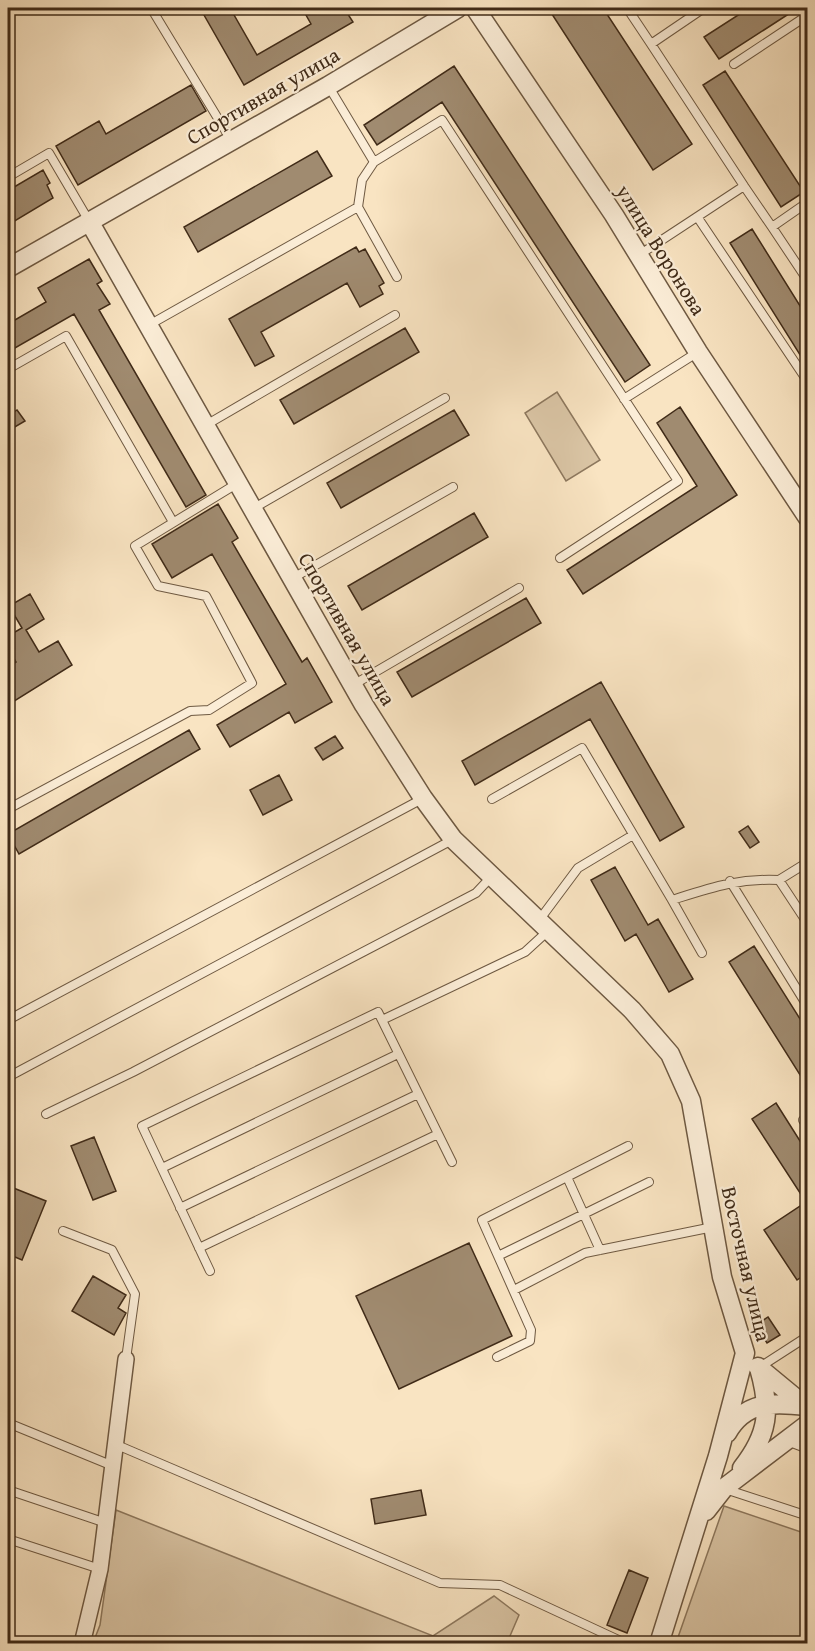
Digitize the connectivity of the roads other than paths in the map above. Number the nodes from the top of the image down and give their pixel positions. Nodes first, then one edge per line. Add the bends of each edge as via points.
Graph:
1 (151, 8) edge
2 (458, 8) edge
3 (475, 8) edge
4 (627, 8) edge
5 (704, 8) edge
6 (807, 15) edge
7 (651, 44) junction
8 (734, 64) dead end
9 (328, 86) junction
10 (231, 140) junction
11 (374, 162) junction
12 (8, 177) edge
13 (744, 186) junction
14 (807, 202) edge
15 (358, 207) junction
16 (698, 218) junction
17 (89, 222) junction
18 (772, 226) junction
19 (637, 256) junction
20 (8, 268) edge
21 (397, 277) dead end
22 (807, 281) edge
23 (395, 315) dead end
24 (148, 326) junction
25 (698, 352) junction
26 (8, 369) edge
27 (807, 382) edge
28 (446, 398) dead end
29 (624, 399) junction
30 (205, 425) junction
31 (238, 483) junction
32 (453, 487) dead end
33 (252, 509) junction
34 (807, 518) edge
35 (173, 522) junction
36 (560, 558) dead end
37 (292, 579) junction
38 (519, 588) dead end
39 (353, 685) junction
40 (423, 798) junction
41 (492, 799) dead end
42 (8, 809) edge
43 (633, 835) junction
44 (453, 839) junction
45 (807, 862) edge
46 (493, 875) junction
47 (779, 880) junction
48 (730, 882) junction
49 (672, 900) junction
50 (545, 924) junction
51 (807, 924) edge
52 (702, 953) dead end
53 (807, 1007) edge
54 (632, 1010) joint
55 (8, 1020) edge
56 (381, 1020) junction
57 (398, 1054) junction
58 (8, 1077) edge
59 (418, 1094) junction
60 (46, 1114) dead end
61 (807, 1117) edge
62 (807, 1127) edge
63 (438, 1134) junction
64 (628, 1146) dead end
65 (452, 1161) dead end
66 (162, 1168) junction
67 (567, 1177) junction
68 (649, 1182) dead end
69 (180, 1208) junction
70 (584, 1214) junction
71 (712, 1227) junction
72 (63, 1231) dead end
73 (199, 1248) junction
74 (600, 1250) junction
75 (498, 1256) junction
76 (210, 1271) dead end
77 (513, 1290) junction
78 (807, 1336) edge
79 (745, 1353) junction
80 (497, 1357) dead end
81 (126, 1359) joint
82 (759, 1368) junction
83 (733, 1398) junction
84 (766, 1403) junction
85 (806, 1416) edge
86 (739, 1417) junction
87 (8, 1423) edge
88 (763, 1436) junction
89 (787, 1441) junction
90 (117, 1444) junction
91 (807, 1449) edge
92 (718, 1456) junction
93 (114, 1467) junction
94 (727, 1486) junction
95 (8, 1490) edge
96 (807, 1516) edge
97 (106, 1523) junction
98 (697, 1525) junction
99 (8, 1539) edge
100 (100, 1569) junction
101 (82, 1644) edge
102 (627, 1644) edge
103 (658, 1644) edge

1 - 10 lane
2 - 9 street, Спортивная улица
3 - 19 street, улица Воронова via 614,215
4 - 7 lane
5 - 7 lane
6 - 8 lane
7 - 13 lane
9 - 10 street, Спортивная улица
9 - 11 lane
10 - 17 street, Спортивная улица
11 - 15 lane via 362,180
11 - 29 lane via 442,120
12 - 17 lane via 49,153
13 - 16 lane
13 - 18 lane
14 - 18 lane
15 - 21 lane
15 - 24 lane
16 - 19 lane
16 - 27 lane
17 - 20 street, Спортивная улица
17 - 24 street, Спортивная улица
18 - 22 lane
19 - 25 street, улица Воронова
23 - 30 lane
24 - 30 street, Спортивная улица
25 - 29 lane
25 - 34 street, улица Воронова
26 - 35 lane via 66,336
28 - 33 lane
29 - 36 lane via 678,481
30 - 31 street, Спортивная улица
31 - 33 street, Спортивная улица
31 - 35 lane
32 - 37 lane
33 - 37 street, Спортивная улица
35 - 42 lane via 135,546 158,585 206,596 252,683 208,710 190,711
37 - 39 street, Спортивная улица
38 - 39 lane
39 - 40 street, Спортивная улица
40 - 44 street, Спортивная улица
40 - 55 lane
41 - 43 lane via 582,748
43 - 49 lane
43 - 50 lane via 578,868
44 - 46 street, Спортивная улица
44 - 58 lane
45 - 47 lane
46 - 50 street, Спортивная улица
46 - 60 lane via 476,893 367,952
47 - 48 lane
47 - 51 lane
48 - 49 lane
48 - 53 lane
49 - 52 lane
50 - 54 street, Спортивная улица
50 - 56 lane via 525,952
54 - 71 street, Восточная улица via 670,1054 691,1101
56 - 57 lane
56 - 66 lane via 378,1012 142,1126
57 - 59 lane
57 - 66 lane
59 - 63 lane
59 - 69 lane
61 - 62 lane via 803,1120
63 - 65 lane
63 - 73 lane
64 - 67 lane
66 - 69 lane
67 - 70 lane
67 - 75 lane via 482,1220
68 - 70 lane
69 - 73 lane
70 - 74 lane
70 - 75 lane
71 - 74 lane
71 - 79 street, Восточная улица
72 - 81 lane via 112,1250 135,1294
73 - 76 lane
74 - 77 lane via 585,1253
75 - 77 lane
77 - 80 lane via 531,1330 530,1341
78 - 82 lane
79 - 82 street
79 - 83 street, Восточная улица
81 - 90 street
82 - 84 street
82 - 85 street
83 - 86 street
83 - 92 street, Восточная улица
84 - 85 street
84 - 86 street via 751,1407
84 - 88 street
85 - 88 street via 785,1436
85 - 89 street
86 - 88 street via 745,1427
86 - 92 street via 728,1431
87 - 93 lane
88 - 94 street
89 - 91 lane
89 - 94 street
90 - 93 street
90 - 102 lane via 440,1583 500,1585
92 - 98 street, Восточная улица
93 - 97 street
94 - 96 lane
94 - 98 street
95 - 97 lane
97 - 100 street
98 - 103 street, Восточная улица
99 - 100 lane
100 - 101 street

